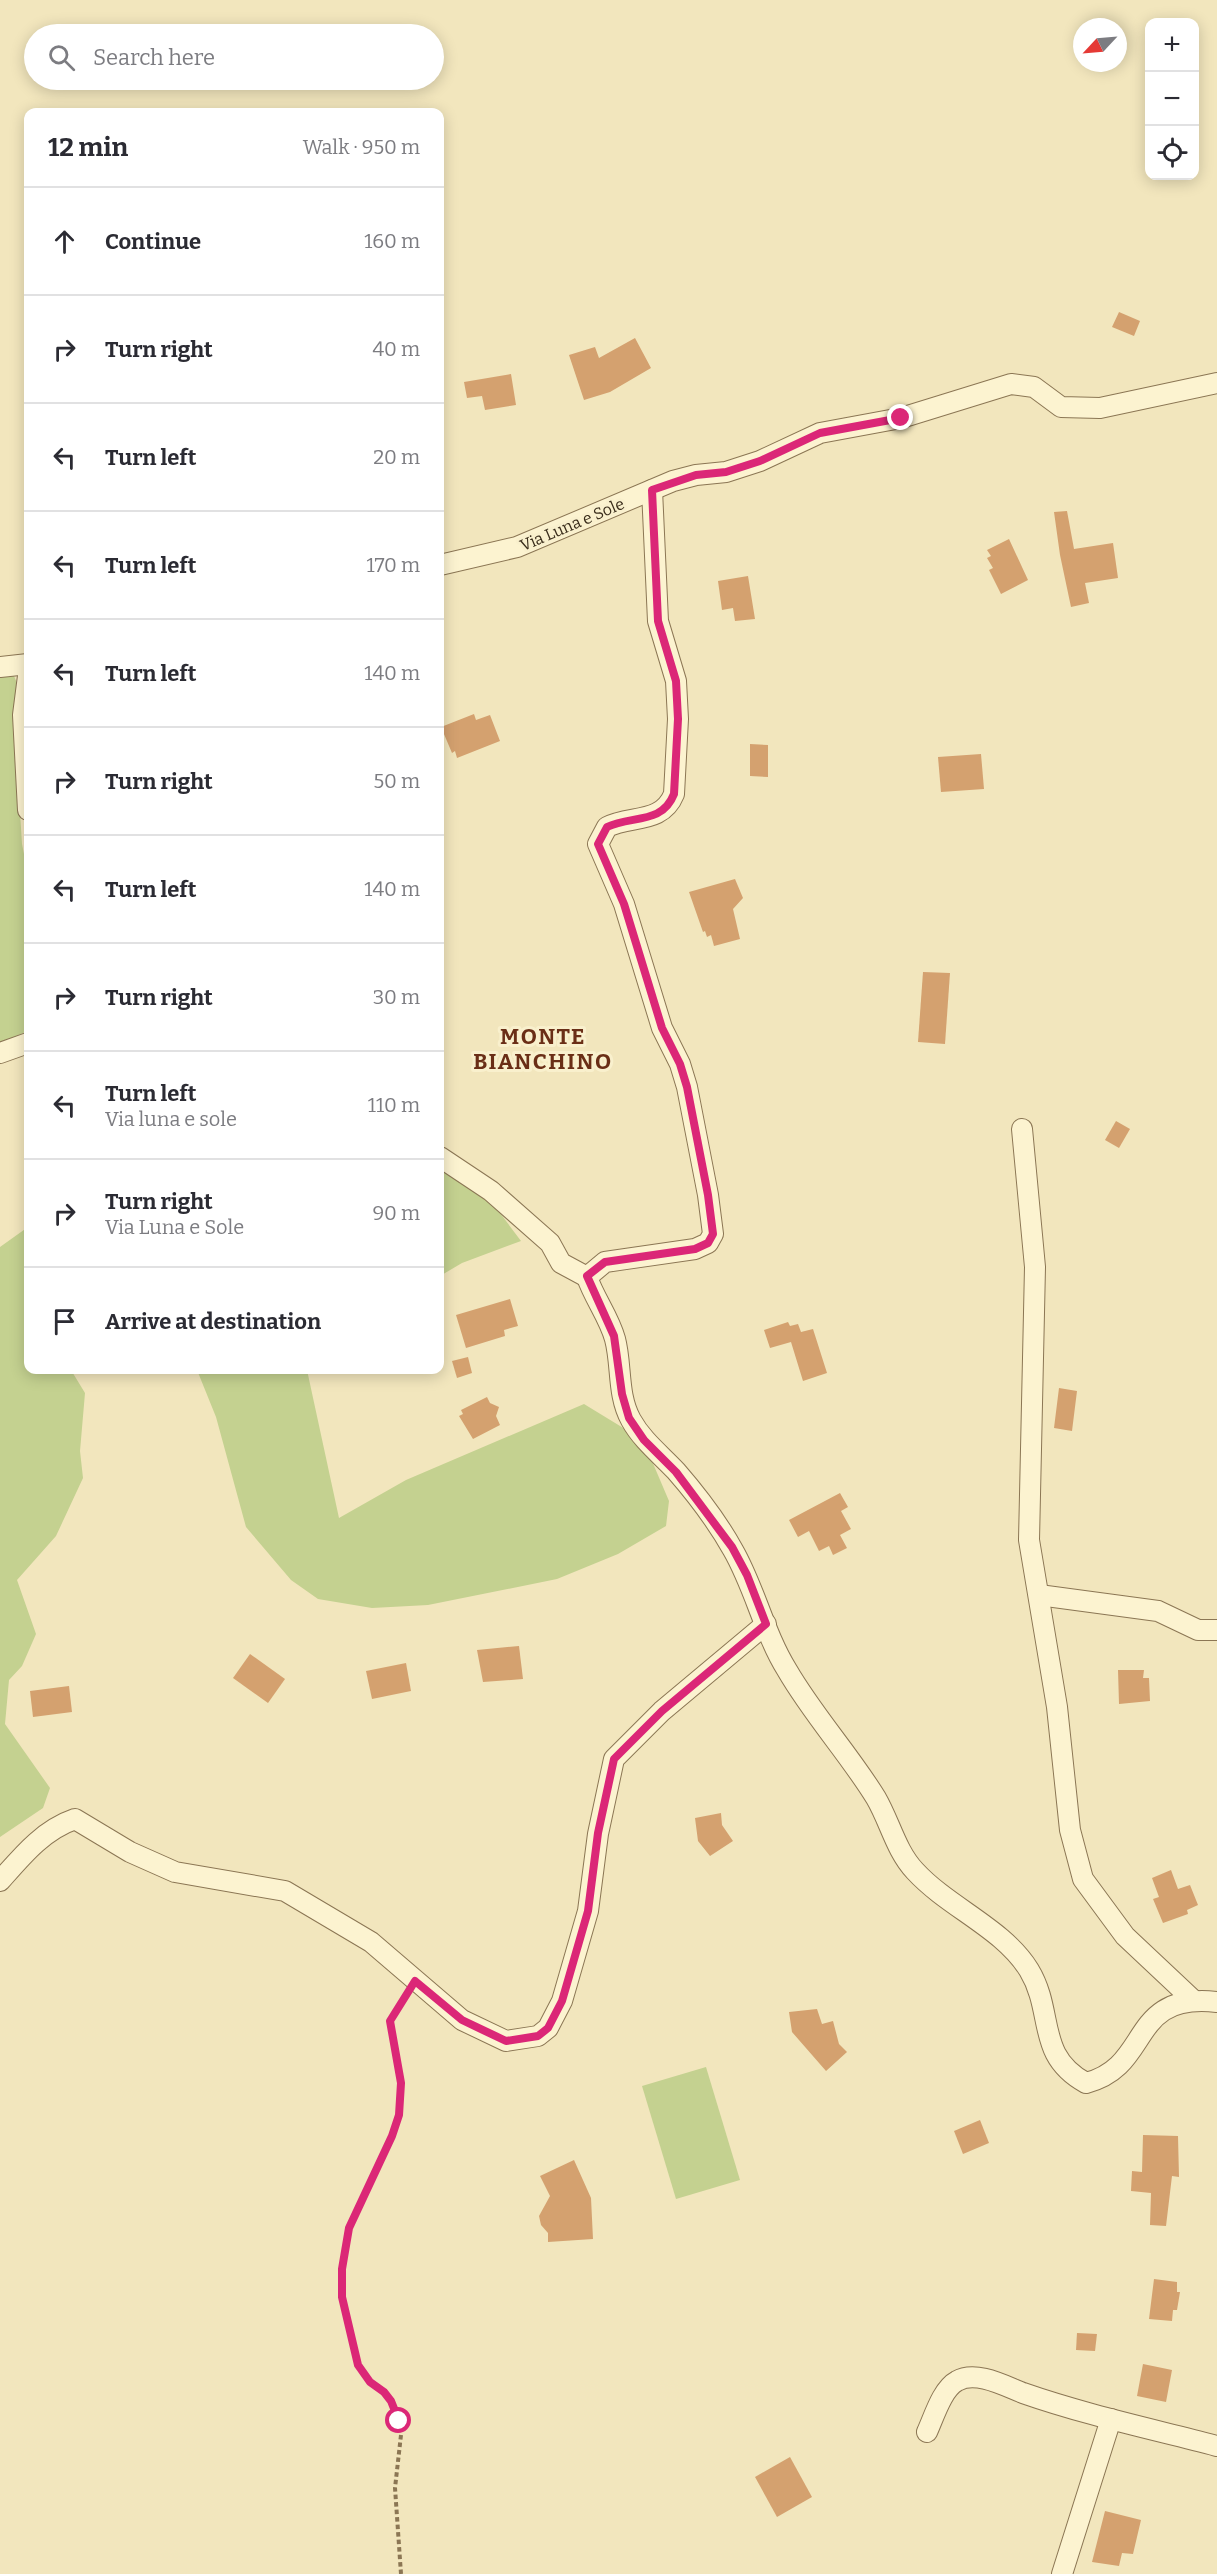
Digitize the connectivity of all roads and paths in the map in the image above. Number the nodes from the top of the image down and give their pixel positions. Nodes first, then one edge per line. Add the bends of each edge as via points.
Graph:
1 (1217, 383) edge
2 (652, 490) junction
3 (444, 564) edge
4 (24, 664) edge
5 (0, 667) edge
6 (24, 707) edge
7 (24, 734) edge
8 (24, 1044) edge
9 (0, 1053) edge
10 (1022, 1129) dead end
11 (444, 1160) edge
12 (587, 1276) junction
13 (1039, 1595) junction
14 (766, 1624) junction
15 (1217, 1630) edge
16 (0, 1881) edge
17 (415, 1981) junction
18 (1192, 1999) junction
19 (1217, 2002) edge
20 (1111, 2419) junction
21 (927, 2432) dead end
22 (1217, 2446) edge
23 (400, 2574) edge
24 (1062, 2574) edge

1 - 2 street, Via Luna e Sole via 1100,408 1060,407 1034,387 1011,384 901,418 820,433 760,461 726,472 696,475
2 - 3 street, Via Luna e Sole via 517,547
2 - 12 street via 658,621 676,681 675,786 671,802 658,814 607,827 598,844 624,904 662,1028 680,1064 713,1234 708,1243 695,1249 605,1262
4 - 5 street
6 - 7 street
8 - 9 street
10 - 13 street via 1035,1268 1029,1540
11 - 12 street via 491,1191 550,1243 561,1263
12 - 14 street via 614,1336 629,1418 644,1440 676,1472 732,1547
13 - 15 street via 1158,1611 1198,1630
13 - 18 street via 1057,1707 1070,1830 1083,1879 1125,1936
14 - 17 street via 662,1711 614,1759 598,1833 588,1911 562,2001 548,2028 538,2036 506,2041 462,2020
14 - 18 street via 786,1670 878,1800 915,1871 1010,1947 1029,1969 1043,1998 1056,2058 1072,2076 1086,2083 1116,2070 1154,2017 1171,2005
16 - 17 street via 56,1825 75,1819 130,1852 176,1872 285,1891 372,1942
17 - 23 path via 390,2021 401,2083 399,2115 349,2228 342,2269 342,2297 358,2365 391,2401 399,2421 395,2488
18 - 19 street
20 - 21 street via 1066,2408 985,2379 965,2378 947,2392
20 - 22 street
20 - 24 street

